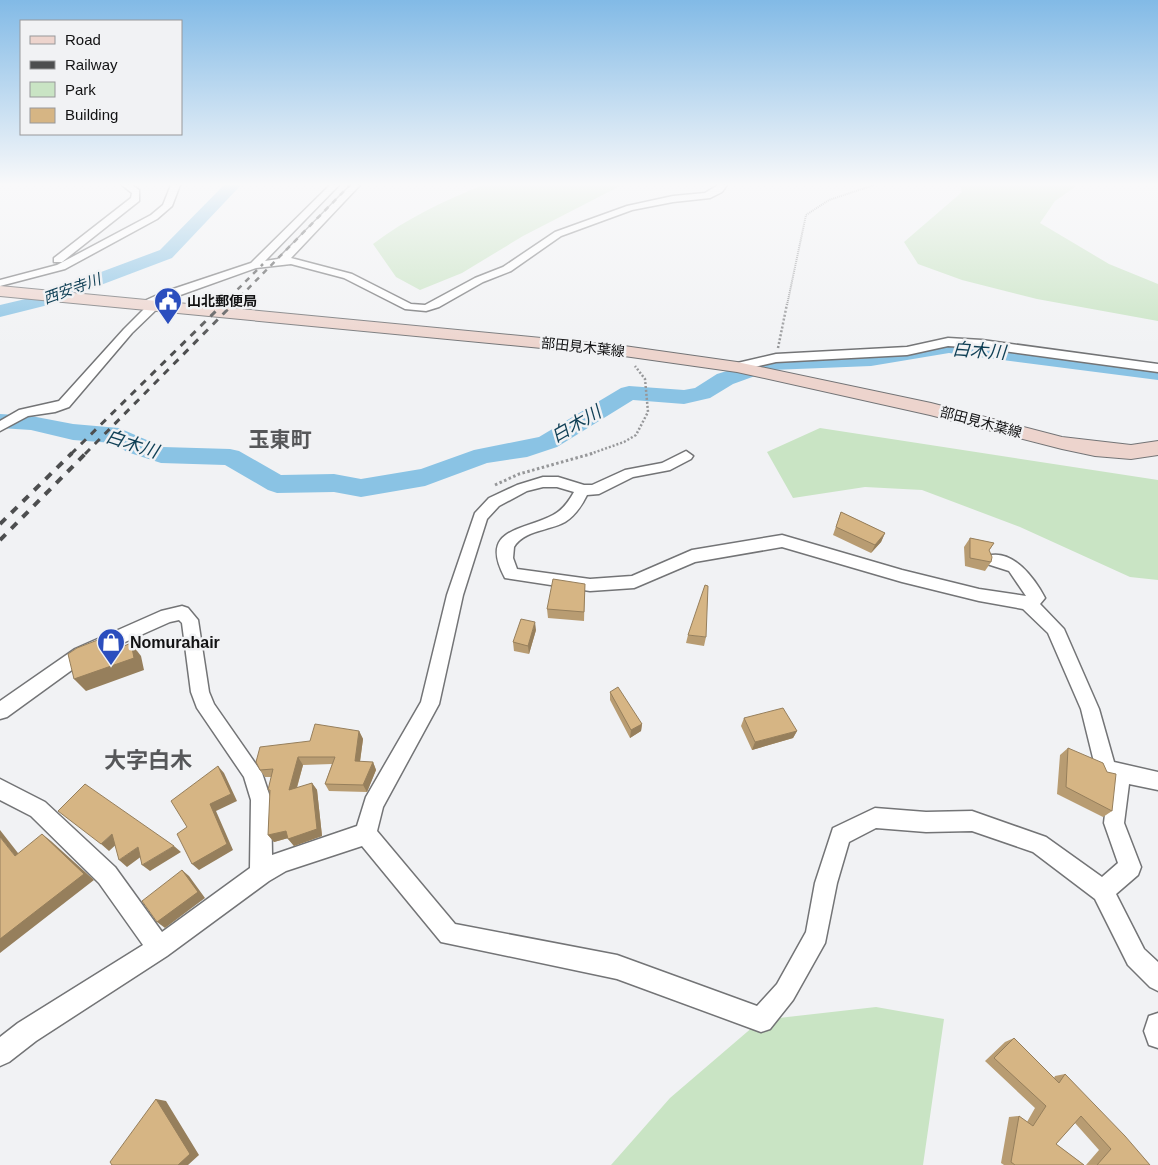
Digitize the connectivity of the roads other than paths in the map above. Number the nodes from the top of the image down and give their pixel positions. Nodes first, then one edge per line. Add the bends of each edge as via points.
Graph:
1 (86, 239) edge
2 (113, 239) edge
3 (281, 239) edge
4 (303, 239) edge
5 (548, 239) edge
6 (282, 261) junction
7 (255, 265) junction
8 (0, 278) edge
9 (0, 283) edge
10 (0, 291) edge
11 (150, 304) junction
12 (771, 365) junction
13 (1158, 368) edge
14 (0, 427) edge
15 (1158, 448) edge
16 (686, 456) dead end
17 (583, 490) junction
18 (993, 560) edge
19 (1028, 603) junction
20 (0, 711) edge
21 (1120, 773) junction
22 (1158, 782) edge
23 (0, 788) edge
24 (366, 834) junction
25 (261, 873) junction
26 (1103, 891) junction
27 (159, 948) junction
28 (1158, 979) edge
29 (1158, 1025) edge
30 (1158, 1036) edge
31 (0, 1053) edge

1 - 8 street via 60,260
2 - 9 street via 61,268
3 - 7 street
4 - 6 street
5 - 6 street via 507,269 426,308 406,306 370,286 312,264
6 - 7 street
7 - 11 street via 168,294
10 - 11 main road, 部田見木葉線
11 - 12 main road, 部田見木葉線 via 624,351 741,368
11 - 14 street via 64,404 24,413
12 - 13 street via 907,351 948,342
12 - 15 main road, 部田見木葉線 via 1062,443 1131,452
16 - 17 street via 665,467 630,473 594,490
17 - 19 street via 572,509 556,520 519,533 508,543 504,556 511,574 590,585 634,582 692,556 782,541 902,576
17 - 24 street via 558,482 543,482 494,502 480,517 455,595 430,704 373,804
18 - 19 street via 1015,567 1036,598
19 - 21 street via 1055,629 1090,709 1106,770
20 - 25 street via 81,654 167,616 182,613 190,620 200,692 206,708 252,773 261,800
21 - 22 street
21 - 26 street via 1114,823 1130,867
23 - 27 street via 38,809 107,874
24 - 25 street via 281,862
24 - 26 street via 449,934 617,967 761,1020 785,992 817,935 826,883 840,834 875,818 972,821 1038,844
25 - 27 street
26 - 28 street via 1136,957
27 - 31 street via 27,1032
29 - 30 street

